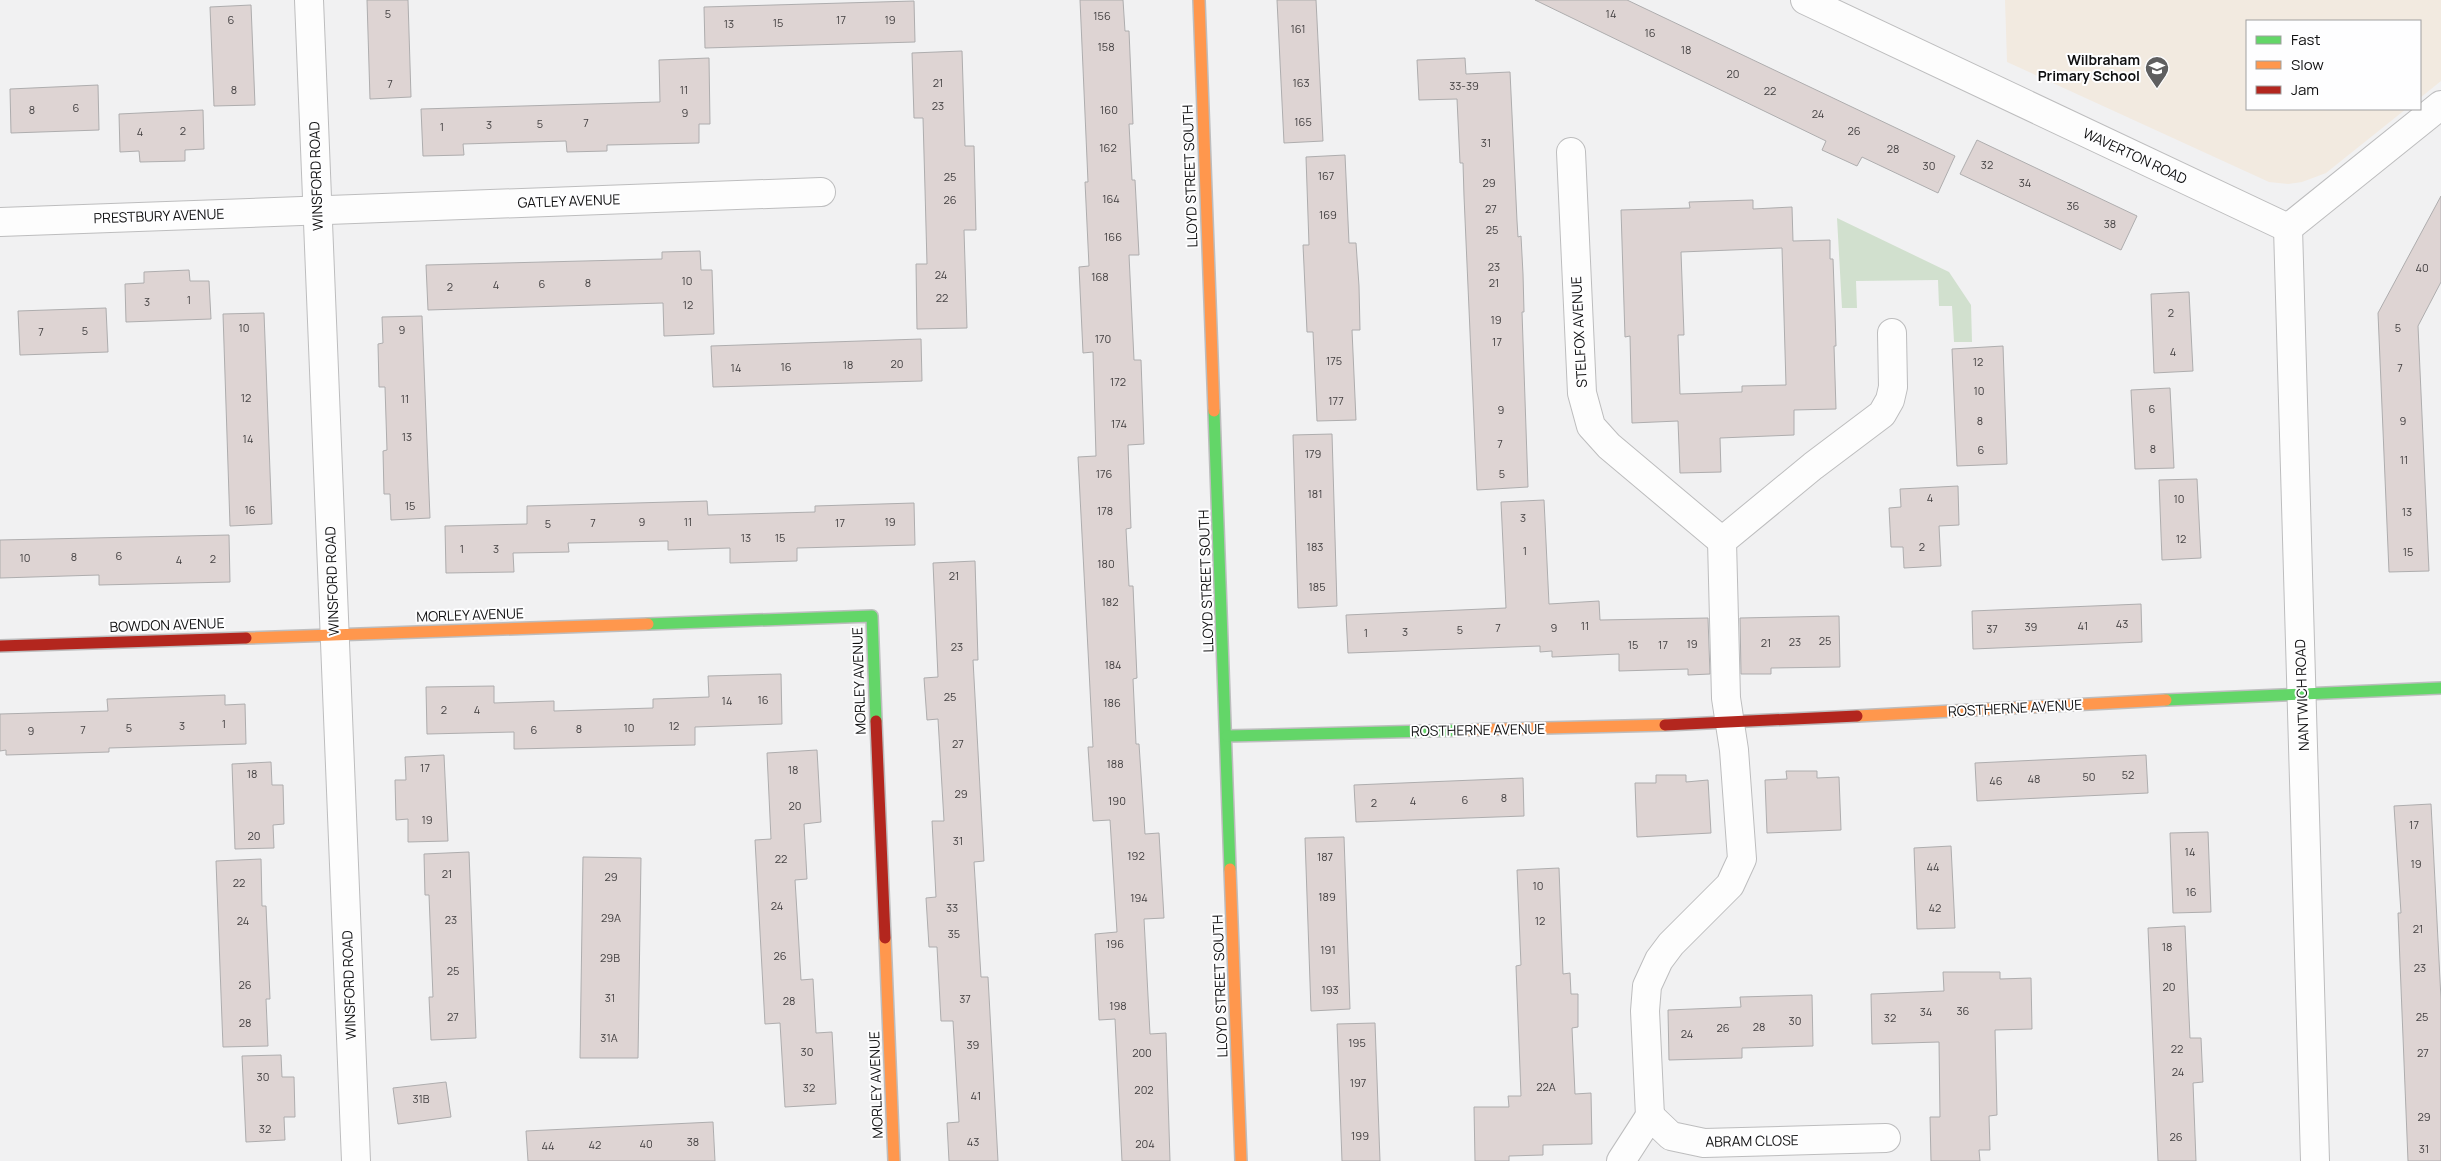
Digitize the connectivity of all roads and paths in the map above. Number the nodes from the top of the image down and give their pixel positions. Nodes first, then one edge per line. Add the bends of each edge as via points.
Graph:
1 (309, 0) edge
2 (1199, 0) edge
3 (1805, 0) edge
4 (2441, 105) edge
5 (1572, 152) dead end
6 (821, 192) dead end
7 (318, 210) junction
8 (0, 222) edge
9 (2288, 228) junction
10 (1892, 333) dead end
11 (1722, 541) junction
12 (334, 635) junction
13 (0, 646) edge
14 (2441, 688) edge
15 (2302, 694) junction
16 (1729, 723) junction
17 (1226, 736) junction
18 (1650, 1116) junction
19 (1886, 1138) dead end
20 (356, 1161) edge
21 (894, 1161) edge
22 (1240, 1161) edge
23 (1621, 1161) edge
24 (2315, 1161) edge

1 - 7 street, WINSFORD ROAD
2 - 17 street, LLOYD STREET SOUTH
3 - 9 street, WAVERTON ROAD
4 - 9 street
5 - 11 street, STELFOX AVENUE via 1582,393 1591,426 1609,446
6 - 7 street, GATLEY AVENUE
7 - 8 street, PRESTBURY AVENUE
7 - 12 street, WINSFORD ROAD
9 - 15 street, NANTWICH ROAD
10 - 11 street via 1893,387 1882,414
11 - 16 street
12 - 13 street, BOWDON AVENUE
12 - 20 street, WINSFORD ROAD
12 - 21 street, MORLEY AVENUE via 872,616
14 - 15 street, ROSTHERNE AVENUE
15 - 16 street, ROSTHERNE AVENUE
15 - 24 street, NANTWICH ROAD
16 - 17 street, ROSTHERNE AVENUE
16 - 18 street via 1742,859 1730,885 1671,944 1647,986 1645,1011
17 - 22 street, LLOYD STREET SOUTH
18 - 19 street, ABRAM CLOSE via 1671,1136 1704,1143
18 - 23 street

